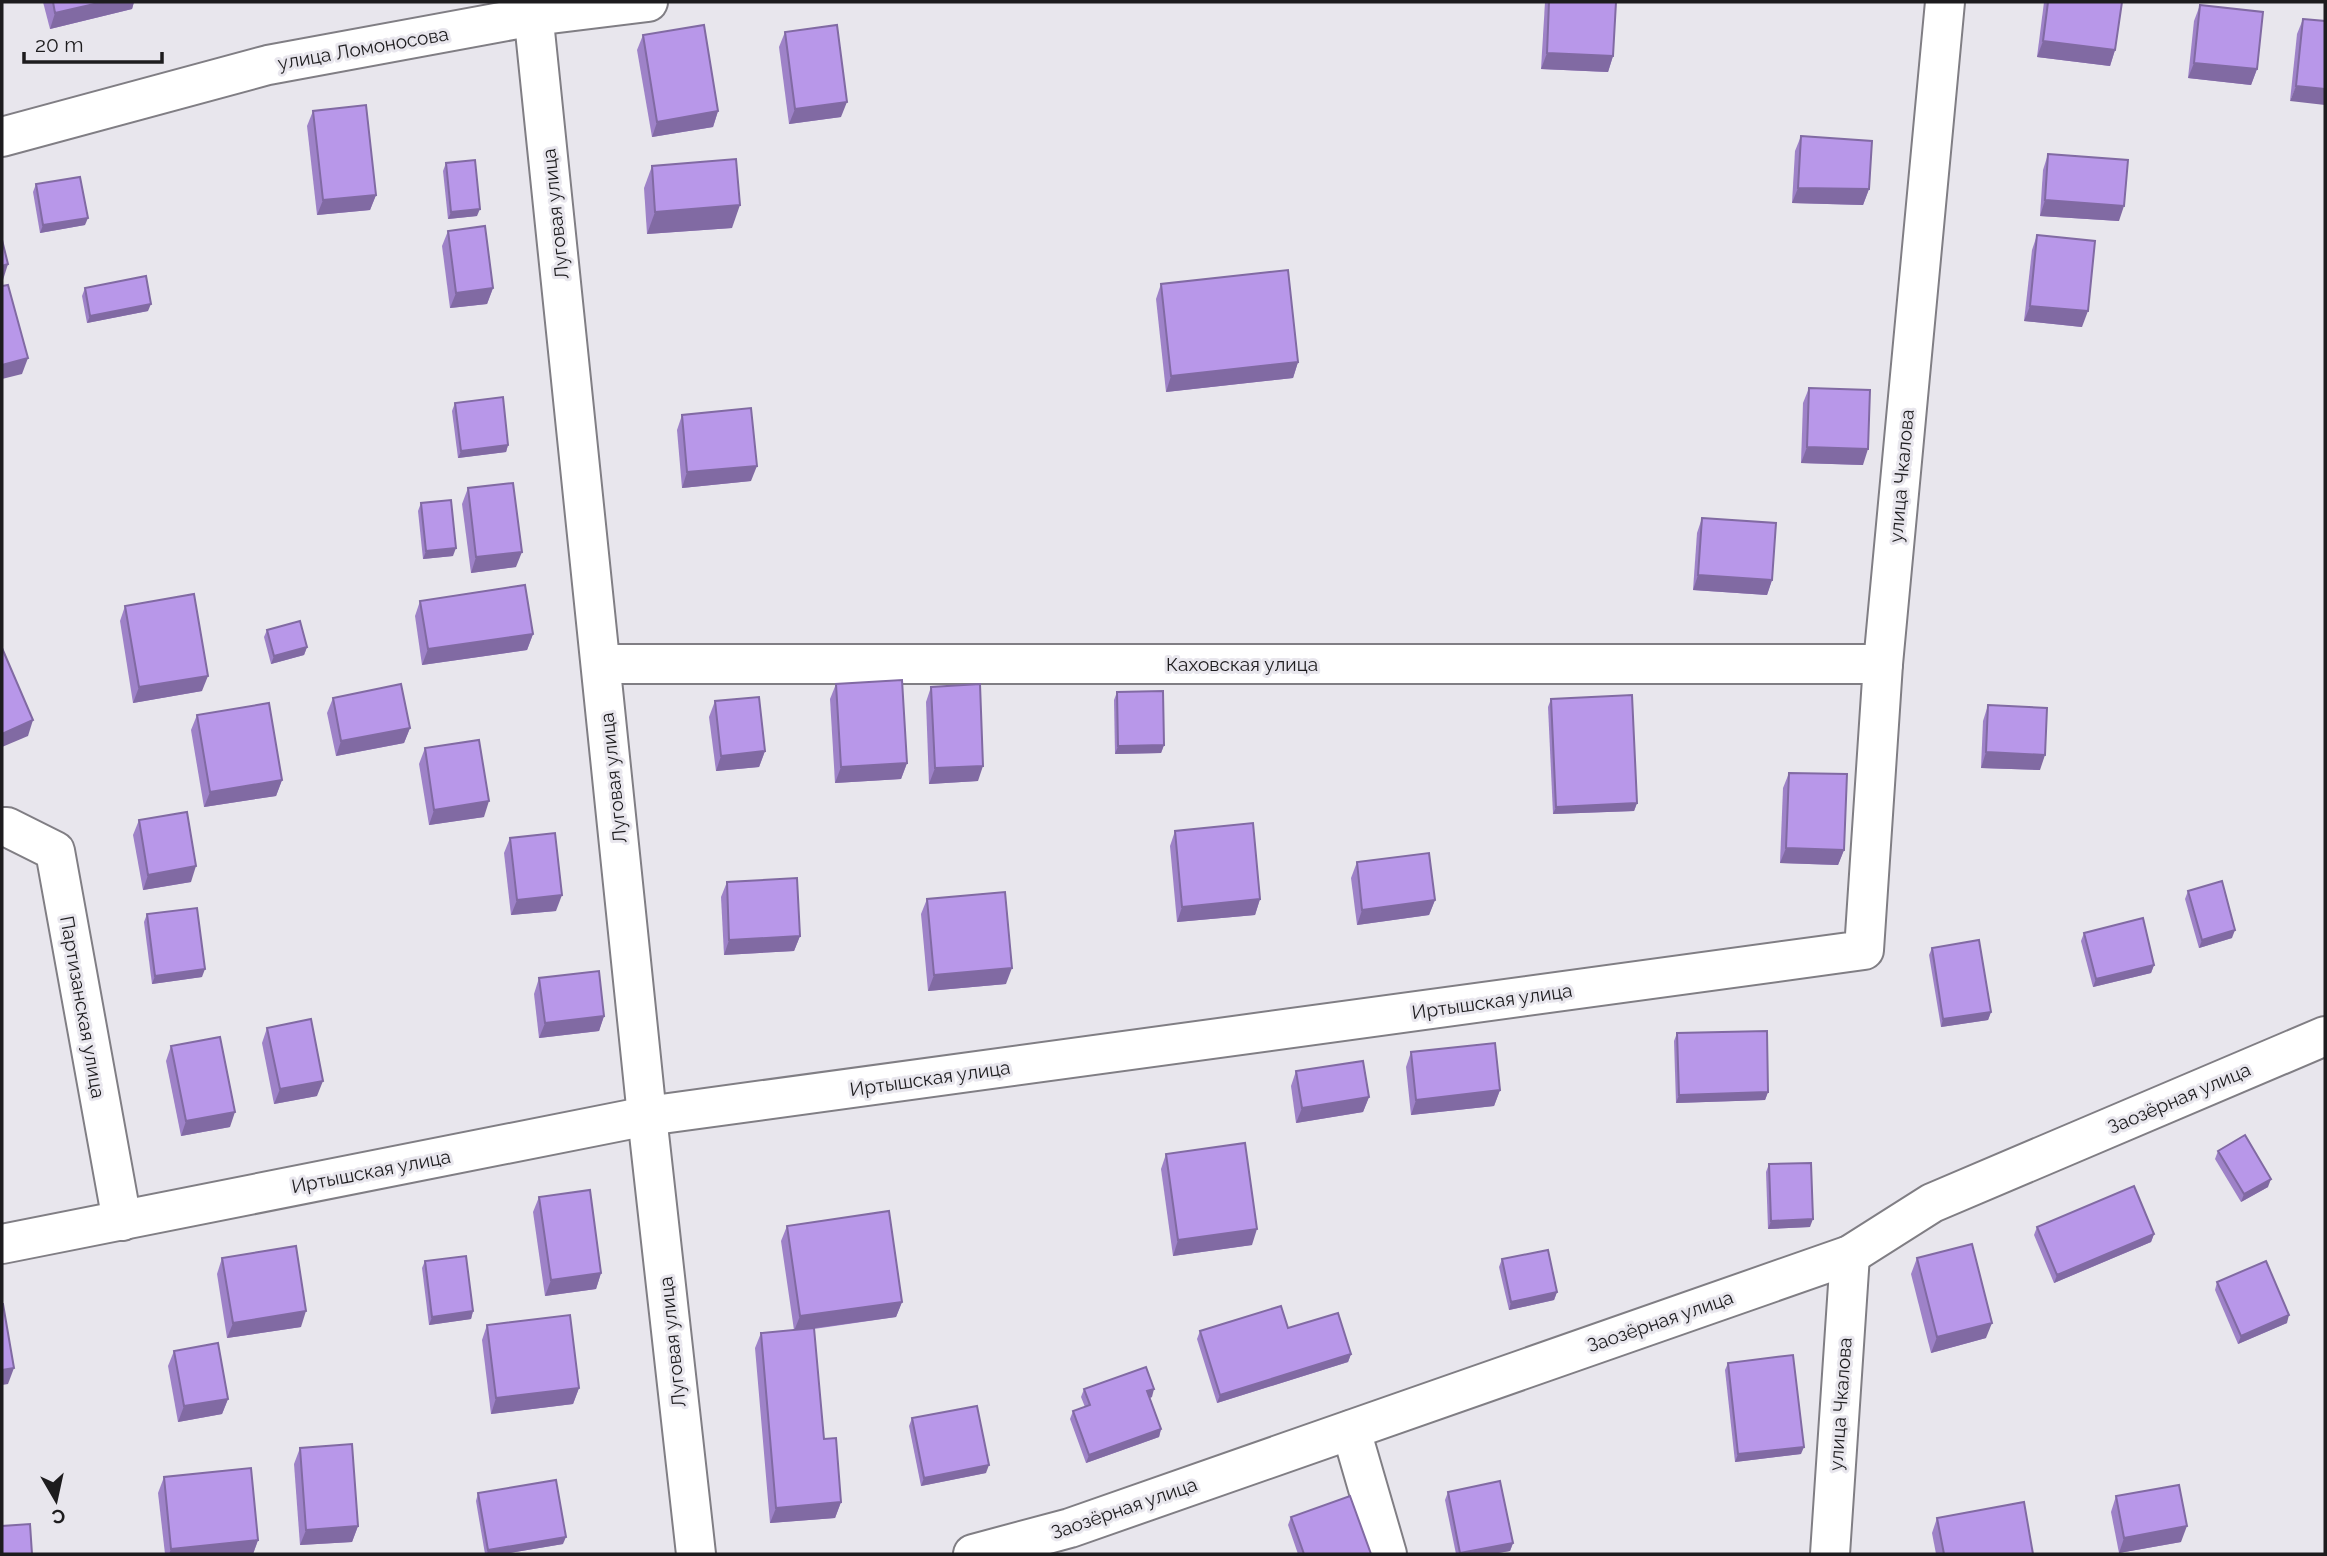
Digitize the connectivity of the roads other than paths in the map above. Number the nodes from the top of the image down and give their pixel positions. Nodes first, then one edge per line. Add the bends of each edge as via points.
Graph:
1 (648, 2) edge
2 (1945, 2) edge
3 (533, 9) edge
4 (2, 137) edge
5 (602, 664) junction
6 (1883, 664) junction
7 (2, 827) edge
8 (1864, 950) joint
9 (2325, 1037) edge
10 (647, 1116) junction
11 (121, 1221) junction
12 (2, 1244) edge
13 (1850, 1255) junction
14 (1351, 1430) junction
15 (696, 1554) edge
16 (973, 1554) edge
17 (1387, 1554) edge
18 (1829, 1554) edge

1 - 3 street, улица Ломоносова
2 - 6 street, улица Чкалова
3 - 4 street, улица Ломоносова via 268,65
3 - 5 street, Луговая улица
5 - 6 street, Каховская улица
5 - 10 street, Луговая улица
6 - 8 street, улица Чкалова
7 - 11 street, Партизанская улица via 55,851
8 - 10 street, Иртышская улица
9 - 13 street, Заозёрная улица via 1932,1203
10 - 11 street, Иртышская улица
10 - 15 street, Луговая улица
11 - 12 street, Иртышская улица
13 - 14 street, Заозёрная улица
13 - 18 street, улица Чкалова
14 - 16 street, Заозёрная улица via 1070,1528
14 - 17 street

